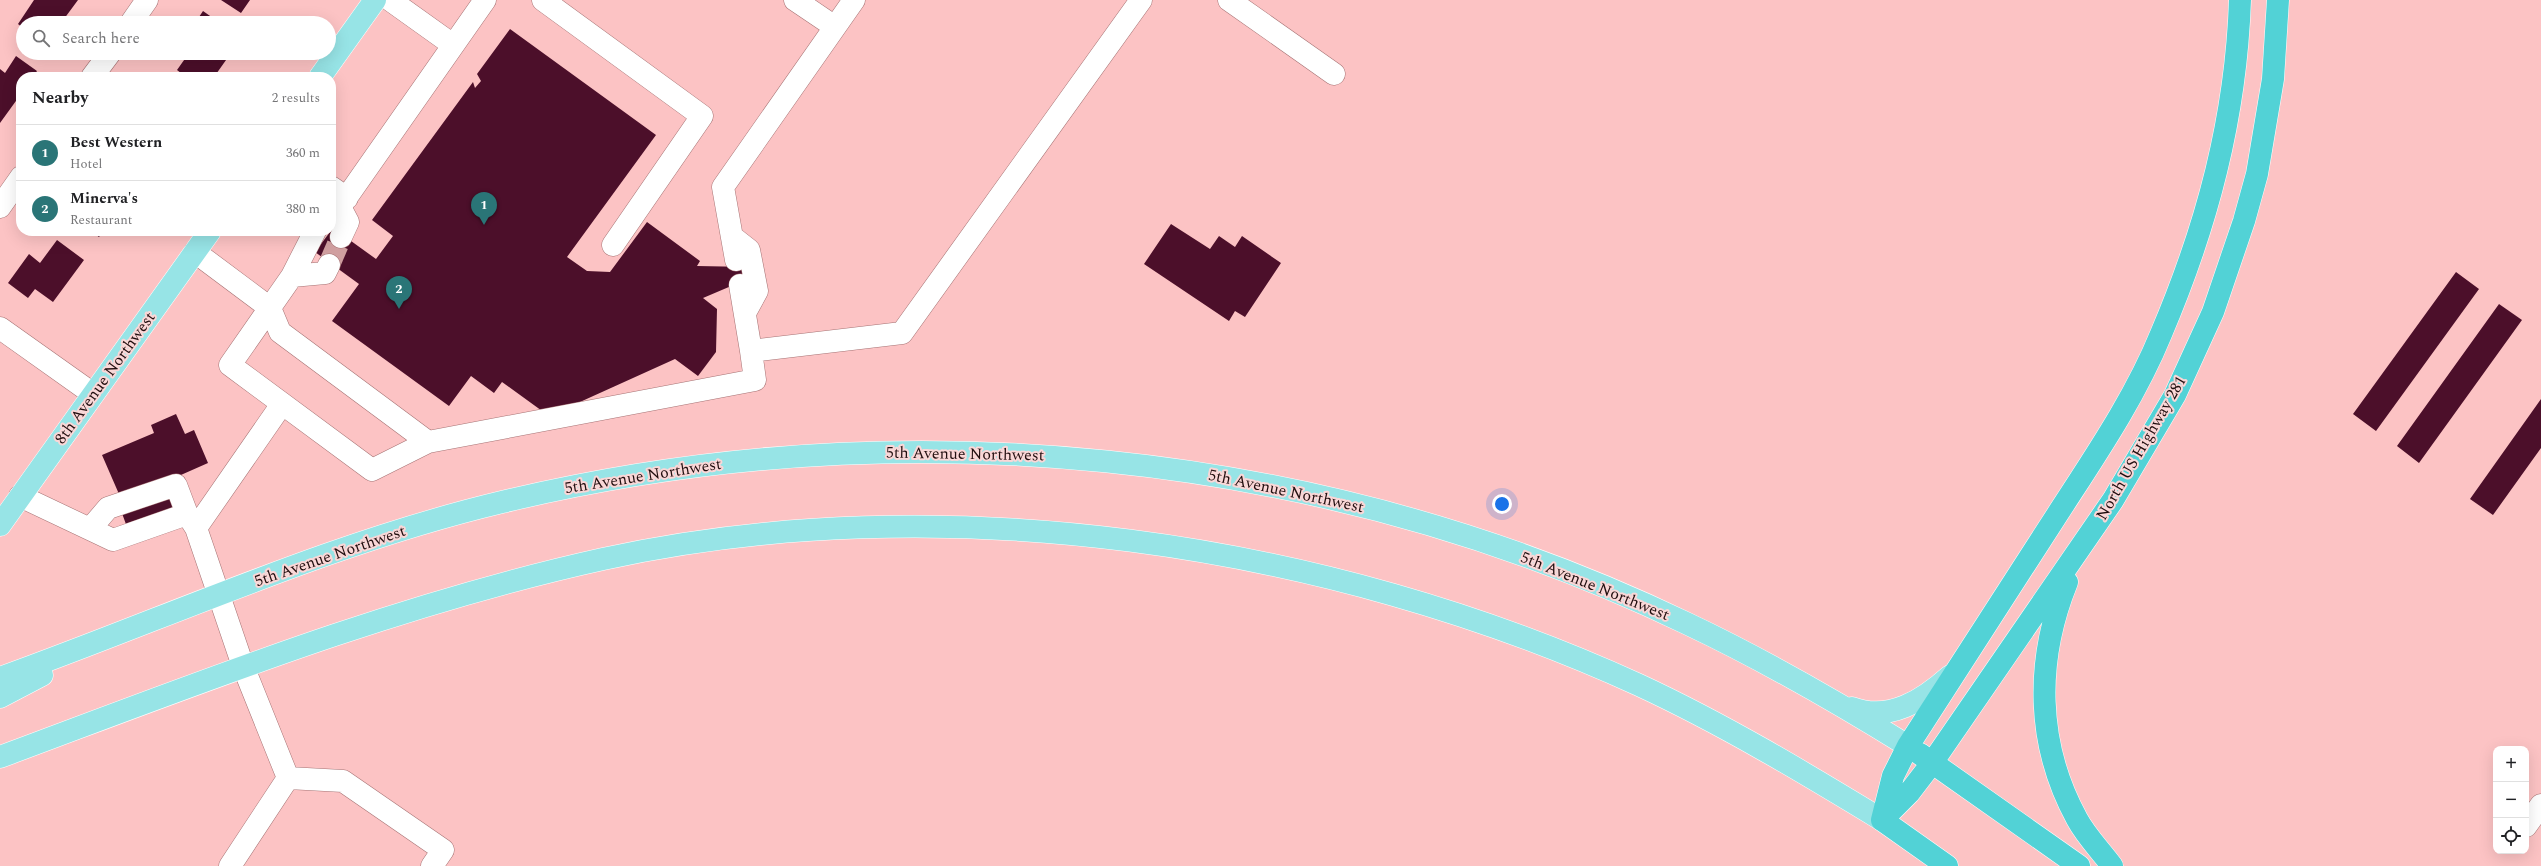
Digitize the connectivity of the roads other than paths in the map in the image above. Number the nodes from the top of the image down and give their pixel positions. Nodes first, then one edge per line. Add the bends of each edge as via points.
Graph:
1 (147, 0) edge
2 (375, 0) edge
3 (390, 0) edge
4 (485, 0) edge
5 (543, 0) edge
6 (795, 0) edge
7 (854, 0) edge
8 (1229, 0) edge
9 (2240, 0) edge
10 (2278, 0) edge
11 (1132, 3) edge
12 (136, 16) edge
13 (835, 27) junction
14 (453, 45) junction
15 (336, 55) edge
16 (105, 60) edge
17 (332, 60) edge
18 (96, 72) edge
19 (324, 72) edge
20 (1334, 74) dead end
21 (16, 185) edge
22 (337, 201) edge
23 (0, 207) edge
24 (206, 236) edge
25 (312, 236) edge
26 (732, 236) junction
27 (341, 237) tunnel mouth
28 (614, 245) dead end
29 (195, 252) junction
30 (736, 260) dead end
31 (328, 265) tunnel mouth
32 (292, 276) junction
33 (740, 285) dead end
34 (270, 308) junction
35 (745, 313) junction
36 (0, 328) edge
37 (751, 351) junction
38 (93, 394) junction
39 (282, 404) junction
40 (428, 442) junction
41 (20, 496) junction
42 (2113, 500) junction
43 (192, 521) junction
44 (0, 525) edge
45 (90, 529) junction
46 (219, 595) junction
47 (123, 631) junction
48 (41, 663) junction
49 (243, 666) junction
50 (0, 668) edge
51 (1957, 670) junction
52 (0, 678) edge
53 (0, 697) edge
54 (1831, 700) junction
55 (1908, 746) junction
56 (0, 757) edge
57 (1932, 763) junction
58 (288, 778) junction
59 (2541, 805) edge
60 (1882, 820) junction
61 (2529, 822) edge
62 (230, 866) edge
63 (432, 866) edge
64 (1947, 866) edge
65 (2079, 866) edge
66 (2112, 866) edge

1 - 12 street
2 - 15 main road
3 - 14 street
4 - 14 street
5 - 28 street via 702,116
6 - 13 street
7 - 13 street
8 - 20 street
9 - 51 highway via 2239,30 2225,134 2215,182 2199,237 2161,336 2118,420
10 - 42 highway, North US Highway 281 via 2273,79 2266,126 2257,174 2244,221 2213,312 2175,395
11 - 37 street via 902,333
13 - 26 street via 723,187
14 - 22 street
16 - 18 street
17 - 19 main road
21 - 23 street
22 - 27 street via 348,222
24 - 29 main road, 8th Avenue Northwest
25 - 32 street
26 - 30 street
26 - 35 street via 749,250 757,291
29 - 34 street
29 - 38 main road, 8th Avenue Northwest
31 - 32 street via 325,272
32 - 34 street
33 - 35 street
34 - 39 street via 230,365
34 - 40 street via 280,332
35 - 37 street
36 - 38 street
37 - 40 street via 755,380
38 - 41 main road, 8th Avenue Northwest
39 - 40 street via 372,470
39 - 43 street
41 - 44 main road, 8th Avenue Northwest
41 - 45 street
42 - 57 highway, North US Highway 281
42 - 66 highway via 2056,608 2044,676 2046,721 2053,762 2078,821
43 - 45 street via 113,540
43 - 45 street via 176,485 108,508
43 - 46 street
46 - 47 main road, 5th Avenue Northwest
46 - 49 street
46 - 54 main road, 5th Avenue Northwest via 414,526 498,503 647,473 724,462 807,455 885,452 1033,454 1182,470 1257,482 1400,516 1497,547 1631,598 1741,650
47 - 48 main road, 5th Avenue Northwest
47 - 53 main road
48 - 50 main road
48 - 52 main road, 5th Avenue Northwest
49 - 56 main road
49 - 58 street
49 - 60 main road via 470,591 606,558 706,542 824,529 886,527 1006,530 1146,542 1283,565 1399,595 1525,638 1641,686 1790,763
51 - 54 main road via 1930,694 1911,705 1893,710 1857,710
51 - 55 highway
54 - 55 main road, 5th Avenue Northwest
55 - 57 highway
55 - 60 highway via 1893,776
57 - 60 highway, North US Highway 281 via 1909,793
57 - 65 highway
58 - 62 street
58 - 63 street via 343,781 443,850
59 - 61 street
60 - 64 highway

